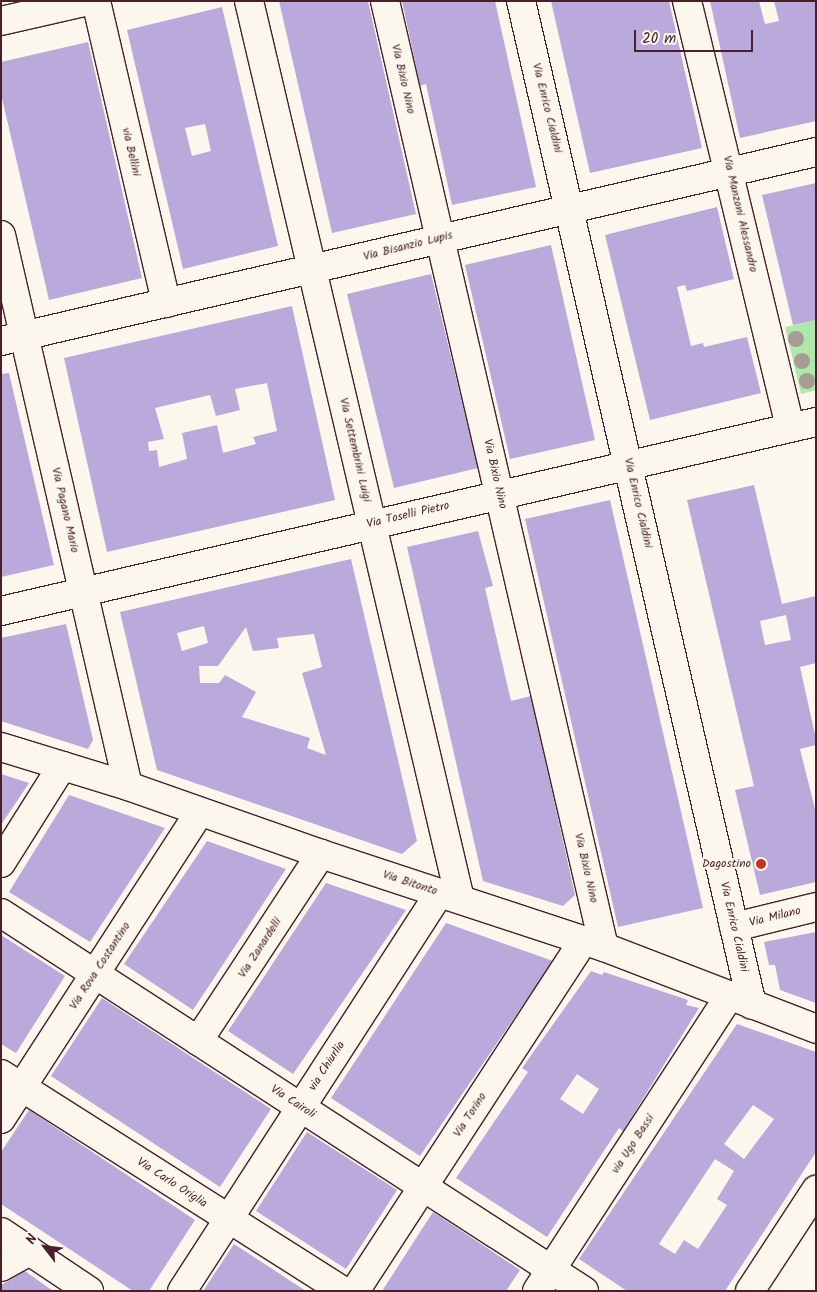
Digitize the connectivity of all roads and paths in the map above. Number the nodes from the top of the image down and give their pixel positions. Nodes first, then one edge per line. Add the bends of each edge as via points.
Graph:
1 (89, 1) edge
2 (96, 1) edge
3 (250, 1) edge
4 (385, 1) edge
5 (521, 1) edge
6 (687, 1) edge
7 (1, 21) edge
8 (816, 152) edge
9 (730, 172) junction
10 (571, 209) junction
11 (1, 235) edge
12 (441, 237) junction
13 (312, 269) junction
14 (166, 303) junction
15 (13, 338) edge
16 (803, 425) edge
17 (629, 463) junction
18 (499, 494) junction
19 (372, 524) junction
20 (83, 592) junction
21 (1, 611) edge
22 (1, 747) edge
23 (62, 766) junction
24 (128, 786) junction
25 (199, 813) junction
26 (321, 854) junction
27 (1, 863) edge
28 (449, 896) junction
29 (816, 908) edge
30 (1, 914) edge
31 (734, 927) junction
32 (594, 943) junction
33 (95, 974) junction
34 (741, 1001) junction
35 (816, 1029) edge
36 (198, 1041) junction
37 (12, 1080) edge
38 (300, 1107) junction
39 (1, 1119) edge
40 (423, 1186) junction
41 (816, 1190) edge
42 (228, 1219) junction
43 (1, 1232) edge
44 (30, 1251) junction
45 (1, 1268) edge
46 (544, 1280) edge
47 (89, 1291) edge
48 (182, 1291) edge
49 (343, 1291) edge
50 (355, 1291) edge
51 (584, 1291) edge
52 (750, 1291) edge

1 - 7 street
2 - 14 street, via Bellini
3 - 13 street, Via Settembrini Luigi
4 - 12 street, Via Bixio Nino
5 - 10 street, Via Enrico Cialdini
6 - 9 street, Via Manzoni Alessandro
8 - 9 street, Via Bisanzio Lupis
9 - 10 street, Via Bisanzio Lupis
9 - 16 street, Via Manzoni Alessandro
10 - 12 street, Via Bisanzio Lupis
10 - 17 street, Via Enrico Cialdini
11 - 15 street, Via Pagano Mario
12 - 13 street, Via Bisanzio Lupis
12 - 18 street, Via Bixio Nino
13 - 14 street, Via Bisanzio Lupis
13 - 19 street, Via Settembrini Luigi
14 - 15 street, Via Bisanzio Lupis
15 - 20 street, Via Pagano Mario
16 - 17 street, Via Toselli Pietro
17 - 18 street, Via Toselli Pietro
17 - 31 street, Via Enrico Cialdini
18 - 19 street, Via Toselli Pietro
18 - 32 street, Via Bixio Nino
19 - 20 street, Via Toselli Pietro
19 - 28 street, Via Settembrini Luigi
20 - 21 street, Via Toselli Pietro
20 - 24 street, Via Pagano Mario
22 - 23 street, Via Bitonto
23 - 24 street, Via Bitonto
23 - 27 street
24 - 25 street, Via Bitonto
25 - 26 street, Via Bitonto
25 - 33 street, Via Rova Costantino
26 - 28 street, Via Bitonto
26 - 36 street, Via Zanardelli
28 - 32 street, Via Bitonto
28 - 38 street, via Chiurlia
29 - 31 street, Via Milano
30 - 33 street, Via Cairoli
31 - 34 street, Via Enrico Cialdini
32 - 34 street, Via Bitonto
32 - 40 street, Via Torino
33 - 36 street, Via Cairoli
33 - 37 street, Via Rova Costantino
34 - 35 street, Via Bitonto
34 - 46 street, via Ugo Bassi
36 - 38 street, Via Cairoli
37 - 39 street, Via Rova Costantino
37 - 42 street, Via Carlo Origlia
38 - 40 street, Via Cairoli
38 - 42 street, via Chiurlia
40 - 46 street, Via Cairoli
40 - 50 street, Via Torino
41 - 52 street
42 - 48 street, via Chiurlia
42 - 49 street, Via Carlo Origlia
43 - 44 street
44 - 45 street
44 - 47 street
46 - 51 street, Via Cairoli

